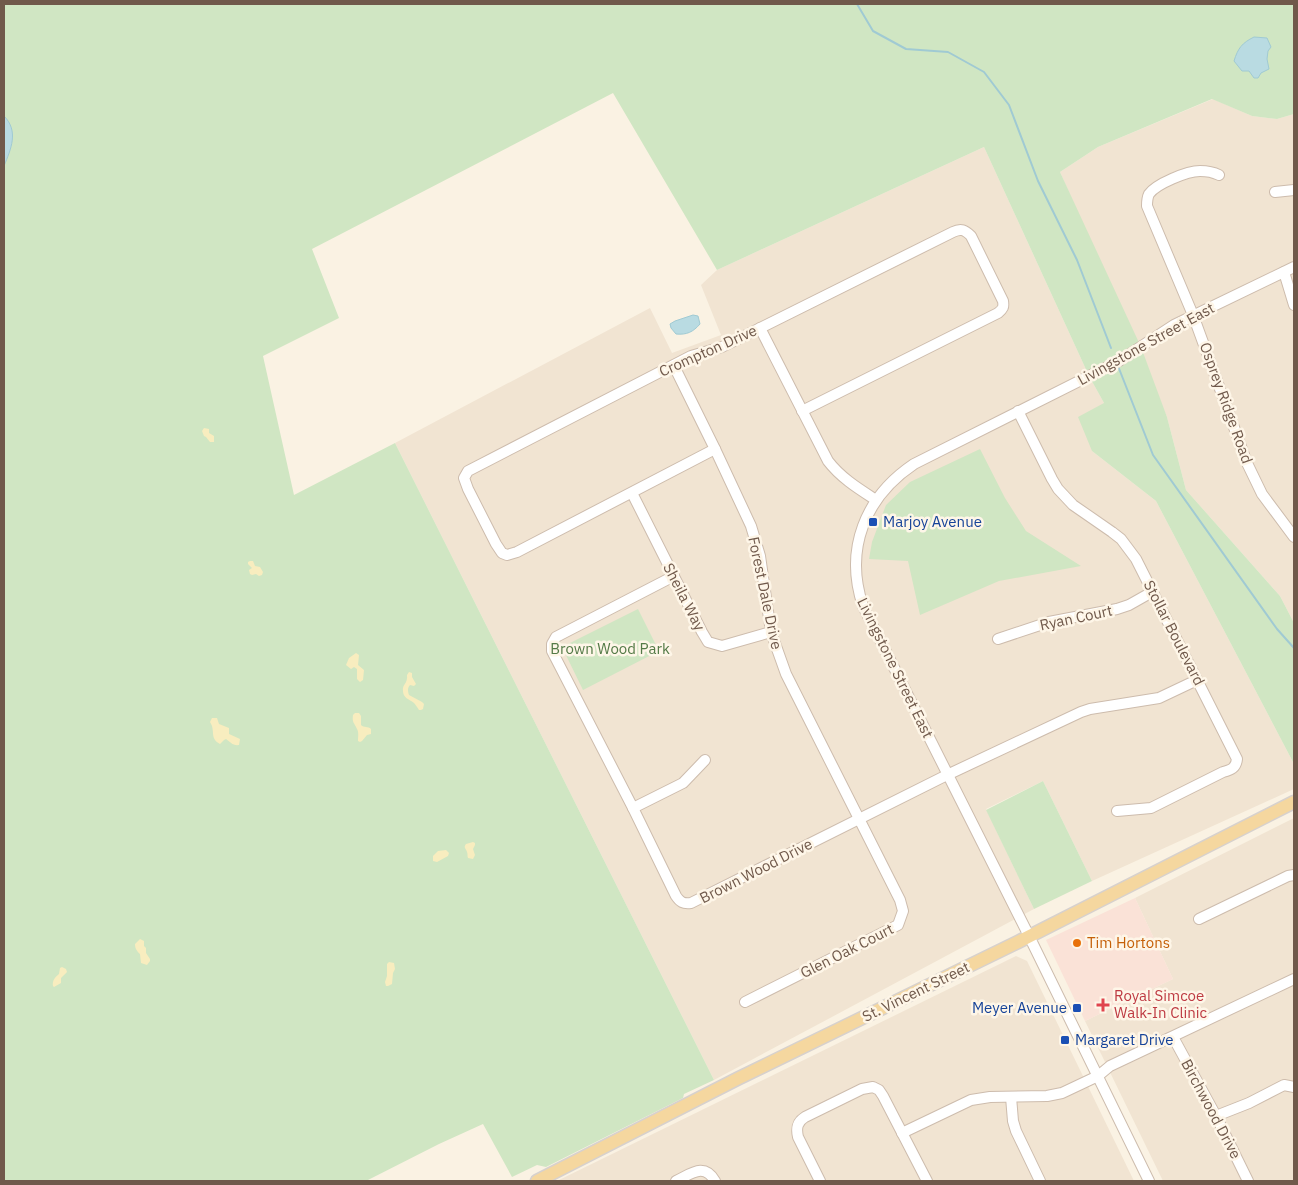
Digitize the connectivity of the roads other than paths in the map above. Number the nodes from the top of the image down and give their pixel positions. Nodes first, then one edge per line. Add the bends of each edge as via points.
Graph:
1 (1219, 175) dead end
2 (1294, 190) edge
3 (1276, 192) dead end
4 (1294, 266) edge
5 (1284, 272) junction
6 (1294, 305) edge
7 (1193, 315) junction
8 (760, 328) junction
9 (674, 366) junction
10 (802, 411) junction
11 (1018, 411) junction
12 (715, 449) junction
13 (632, 493) junction
14 (876, 500) junction
15 (1294, 537) edge
16 (674, 576) junction
17 (1152, 592) junction
18 (771, 632) junction
19 (998, 638) dead end
20 (1197, 680) junction
21 (705, 760) dead end
22 (947, 775) junction
23 (1294, 802) edge
24 (633, 808) junction
25 (1117, 811) dead end
26 (859, 819) junction
27 (1294, 875) edge
28 (1199, 920) dead end
29 (1029, 936) junction
30 (1294, 979) edge
31 (745, 1002) dead end
32 (1173, 1037) junction
33 (1098, 1076) junction
34 (1294, 1087) edge
35 (1011, 1096) junction
36 (1216, 1116) junction
37 (902, 1133) junction
38 (536, 1181) edge
39 (676, 1181) edge
40 (715, 1181) edge
41 (820, 1181) edge
42 (927, 1181) edge
43 (1040, 1181) edge
44 (1149, 1181) edge
45 (1248, 1181) edge

1 - 7 street, Osprey Ridge Road via 1206,171 1192,172 1164,183 1147,199 1149,213
2 - 3 street
4 - 5 street, Livingstone Street East
5 - 6 street
5 - 7 street, Livingstone Street East
7 - 11 street, Livingstone Street East via 1119,361
7 - 15 street, Osprey Ridge Road via 1247,463 1262,494
8 - 9 street, Crompton Drive
8 - 10 street
8 - 10 street, Crompton Drive via 959,229 971,236 1000,295 1004,305 1002,310
9 - 12 street, Forest Dale Drive
9 - 13 street, Crompton Drive via 468,471 464,478 496,544 507,555
10 - 14 street via 824,455 836,471
11 - 14 street, Livingstone Street East via 914,464 893,480
11 - 17 street, Stollar Boulevard via 1058,489 1073,505 1121,539 1136,559
12 - 13 street, Crompton Drive
12 - 18 street, Forest Dale Drive via 755,539
13 - 16 street, Sheila Way
14 - 22 street, Livingstone Street East via 858,544 856,573 859,594
16 - 18 street, Sheila Way via 708,642 722,646
16 - 24 street, Brown Wood Drive via 556,637 552,644 552,651
17 - 19 street, Ryan Court via 1117,609 1049,622
17 - 20 street, Stollar Boulevard
18 - 26 street, Forest Dale Drive via 786,674
20 - 22 street, Brown Wood Drive via 1159,698 1080,712
20 - 25 street, Stollar Boulevard via 1235,754 1234,768 1151,808
21 - 24 street via 682,783
22 - 26 street, Brown Wood Drive
22 - 29 street, Livingstone Street East
23 - 29 main road, St. Vincent Street
24 - 26 street, Brown Wood Drive via 676,896 685,904
26 - 31 street, Glen Oak Court via 900,900 903,911 898,925
27 - 28 street
29 - 33 street, Livingstone Street East
29 - 38 main road, St. Vincent Street
30 - 32 street
32 - 33 street via 1110,1066
32 - 36 street, Birchwood Drive
33 - 35 street via 1057,1094
33 - 44 street, Livingstone Street East
34 - 36 street via 1284,1086
35 - 37 street via 971,1100
35 - 43 street via 1016,1131
36 - 45 street, Birchwood Drive
37 - 41 street via 883,1096 873,1087 862,1089 800,1120 796,1131
37 - 42 street
39 - 40 street via 703,1170

